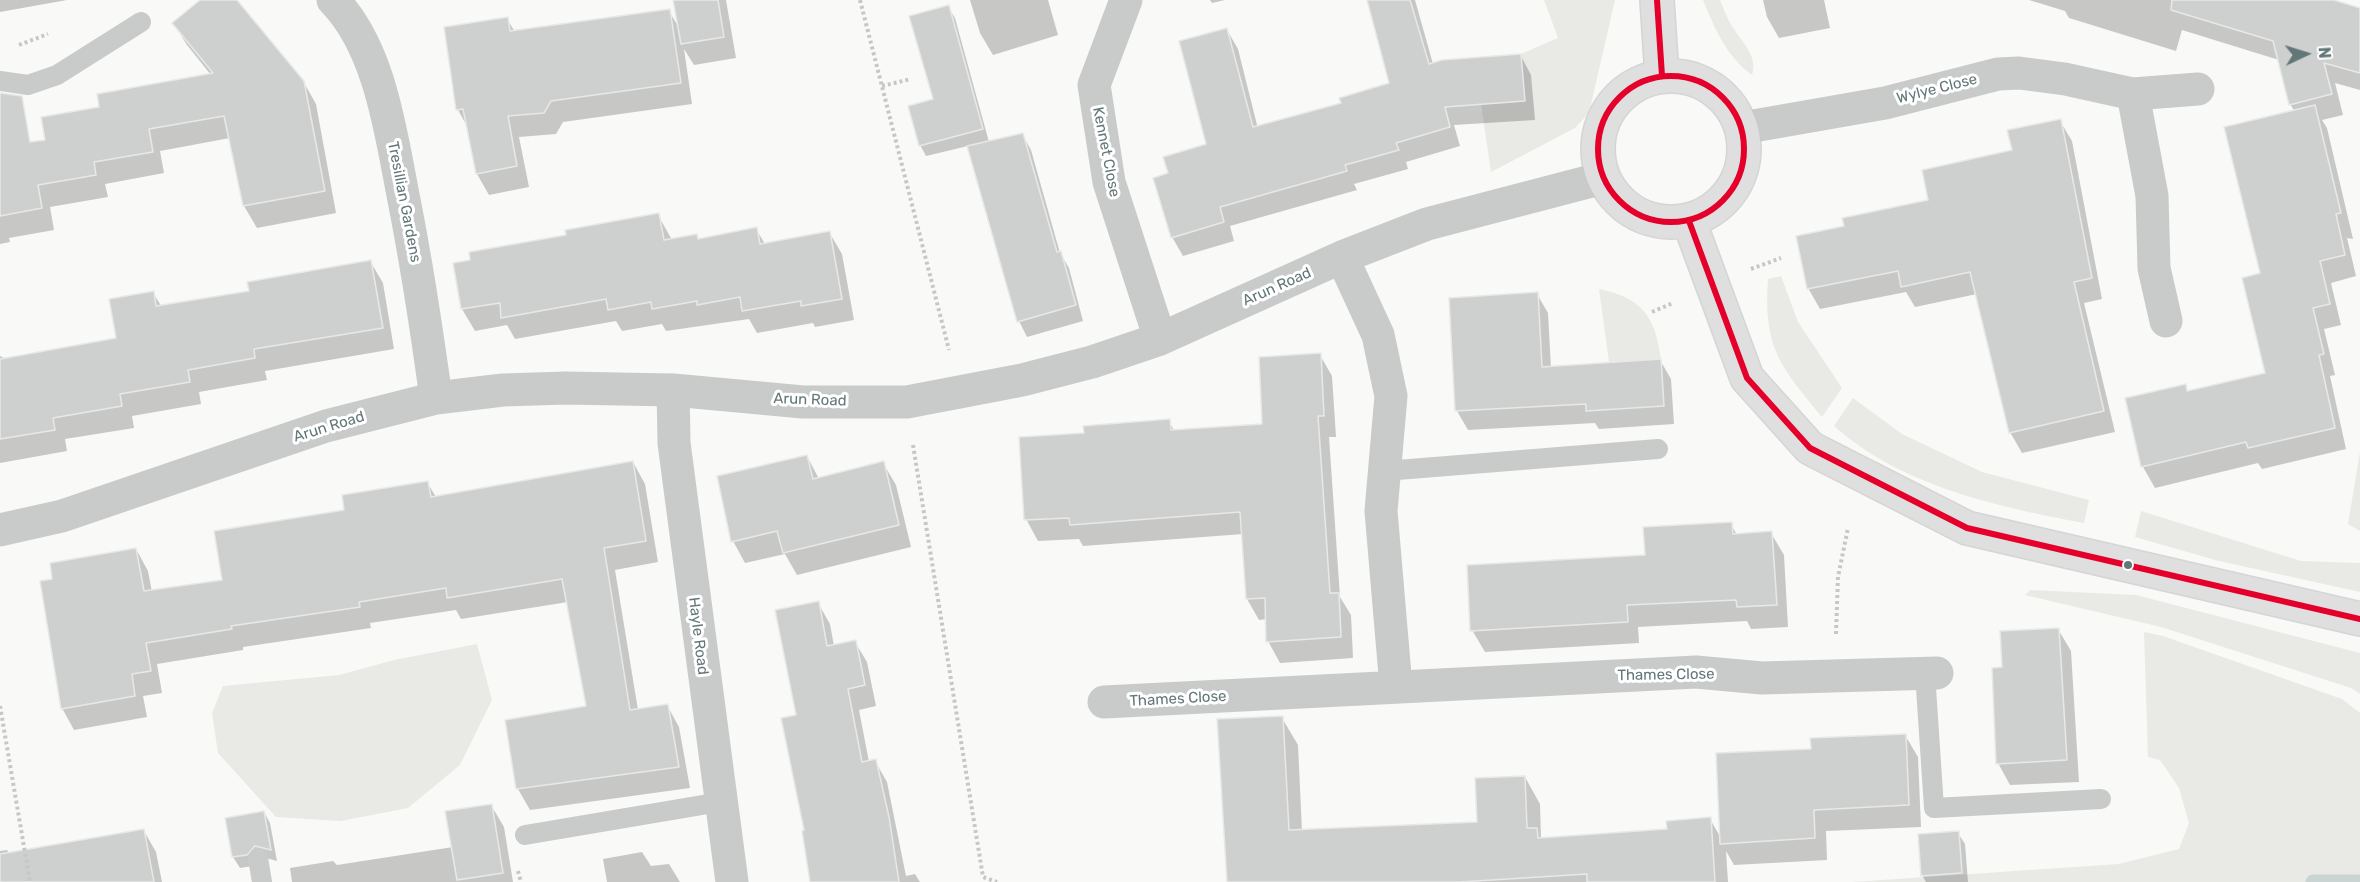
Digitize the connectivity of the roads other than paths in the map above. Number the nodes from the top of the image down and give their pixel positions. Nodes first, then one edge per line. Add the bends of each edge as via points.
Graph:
1 (1126, 0) edge
2 (1657, 0) edge
3 (349, 5) edge
4 (141, 22) dead end
5 (1662, 76) junction
6 (0, 81) edge
7 (2198, 89) dead end
8 (2133, 94) junction
9 (1742, 128) junction
10 (1603, 178) junction
11 (1689, 221) junction
12 (1342, 257) junction
13 (2166, 321) dead end
14 (1160, 339) junction
15 (673, 390) junction
16 (436, 398) junction
17 (1658, 449) dead end
18 (1384, 471) junction
19 (0, 530) edge
20 (2360, 619) edge
21 (1931, 673) joint
22 (1396, 687) junction
23 (1104, 702) dead end
24 (2101, 799) dead end
25 (720, 802) junction
26 (525, 835) dead end
27 (258, 858) dead end
28 (262, 882) edge
29 (732, 882) edge

1 - 14 street, Kennet Close via 1094,85 1109,182
2 - 5 street
3 - 16 street, Tresillian Gardens via 382,89 423,297
4 - 6 lane via 57,75 28,85
5 - 9 street via 1682,76 1719,93
5 - 10 street via 1630,88 1607,112 1599,133 1598,156
7 - 8 street, Wylye Close
8 - 9 street, Wylye Close via 2065,79 1998,74 1885,103
8 - 13 street via 2152,196 2154,268
9 - 11 street via 1745,152 1741,175 1711,212
10 - 11 street via 1629,210 1648,220 1669,224
10 - 12 street, Arun Road via 1427,224
11 - 20 street via 1747,378 1810,448 1967,528
12 - 14 street, Arun Road
12 - 18 street via 1377,334 1391,396
14 - 15 street, Arun Road via 1022,380 907,402 803,402
15 - 16 street, Arun Road via 555,388
15 - 25 street, Hayle Road via 674,442
16 - 19 street, Arun Road via 326,426 62,516
17 - 18 lane
18 - 22 street via 1381,511
21 - 22 street, Thames Close via 1762,678 1696,672
21 - 24 lane via 1934,808
22 - 23 street, Thames Close
25 - 26 lane
25 - 29 street, Hayle Road
27 - 28 lane

